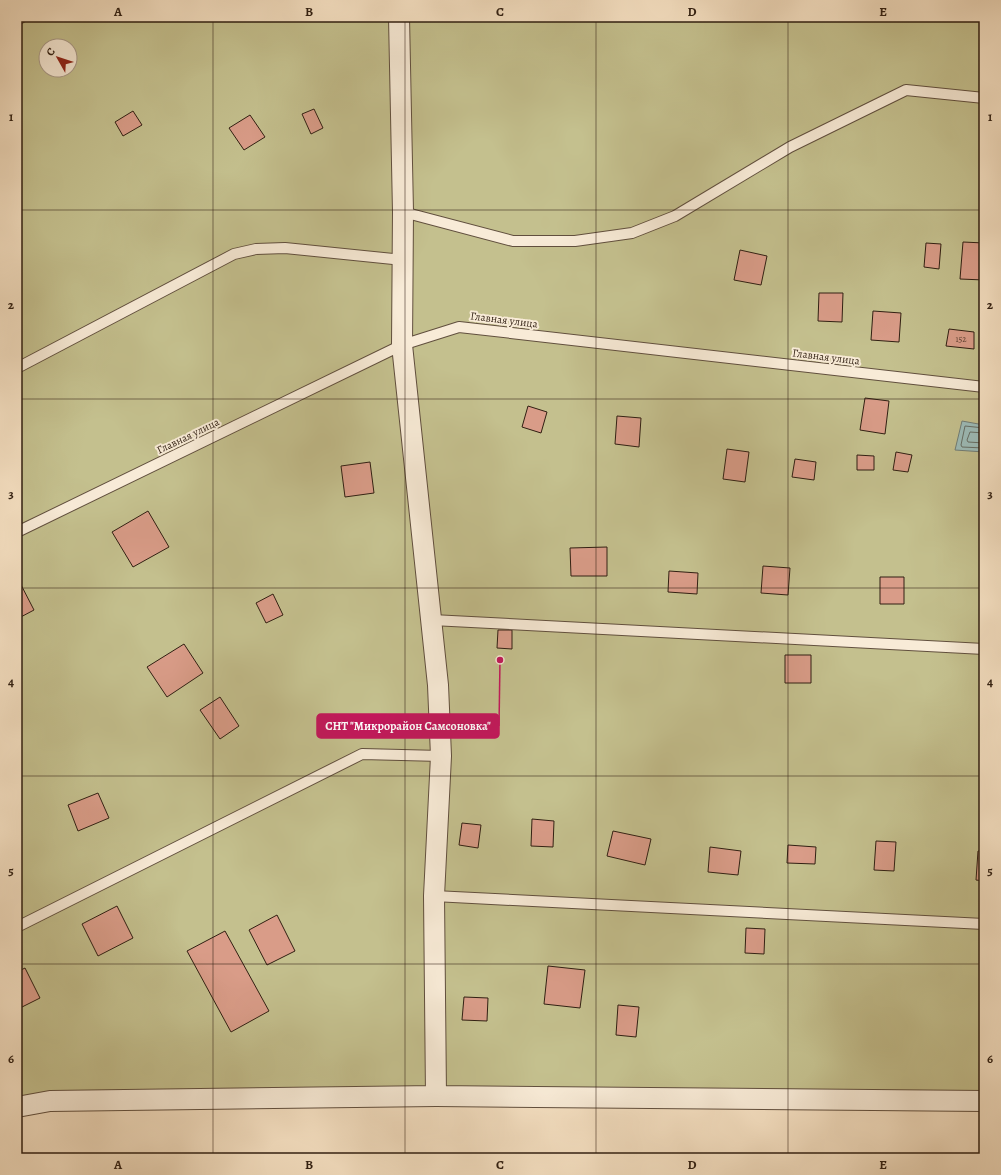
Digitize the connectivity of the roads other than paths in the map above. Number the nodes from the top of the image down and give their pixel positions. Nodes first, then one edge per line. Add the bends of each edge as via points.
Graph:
1 (22, 17) edge
2 (399, 17) edge
3 (17, 20) edge
4 (984, 98) edge
5 (403, 212) junction
6 (403, 260) junction
7 (402, 345) junction
8 (17, 368) edge
9 (984, 387) edge
10 (17, 532) edge
11 (432, 620) junction
12 (984, 649) edge
13 (441, 756) junction
14 (434, 896) junction
15 (984, 924) edge
16 (17, 927) edge
17 (436, 1096) junction
18 (984, 1101) edge
19 (17, 1107) edge

1 - 3 lane
2 - 5 street
4 - 5 lane via 906,90 790,147 675,216 632,233 575,241 514,241
5 - 6 street
6 - 7 street
6 - 8 lane via 284,248 256,249 234,254
7 - 9 lane, Главная улица via 459,327
7 - 10 lane, Главная улица
7 - 11 street
11 - 12 lane
11 - 13 street
13 - 14 street
13 - 16 lane via 362,754
14 - 15 lane
14 - 17 street
17 - 18 street
17 - 19 street via 50,1101

